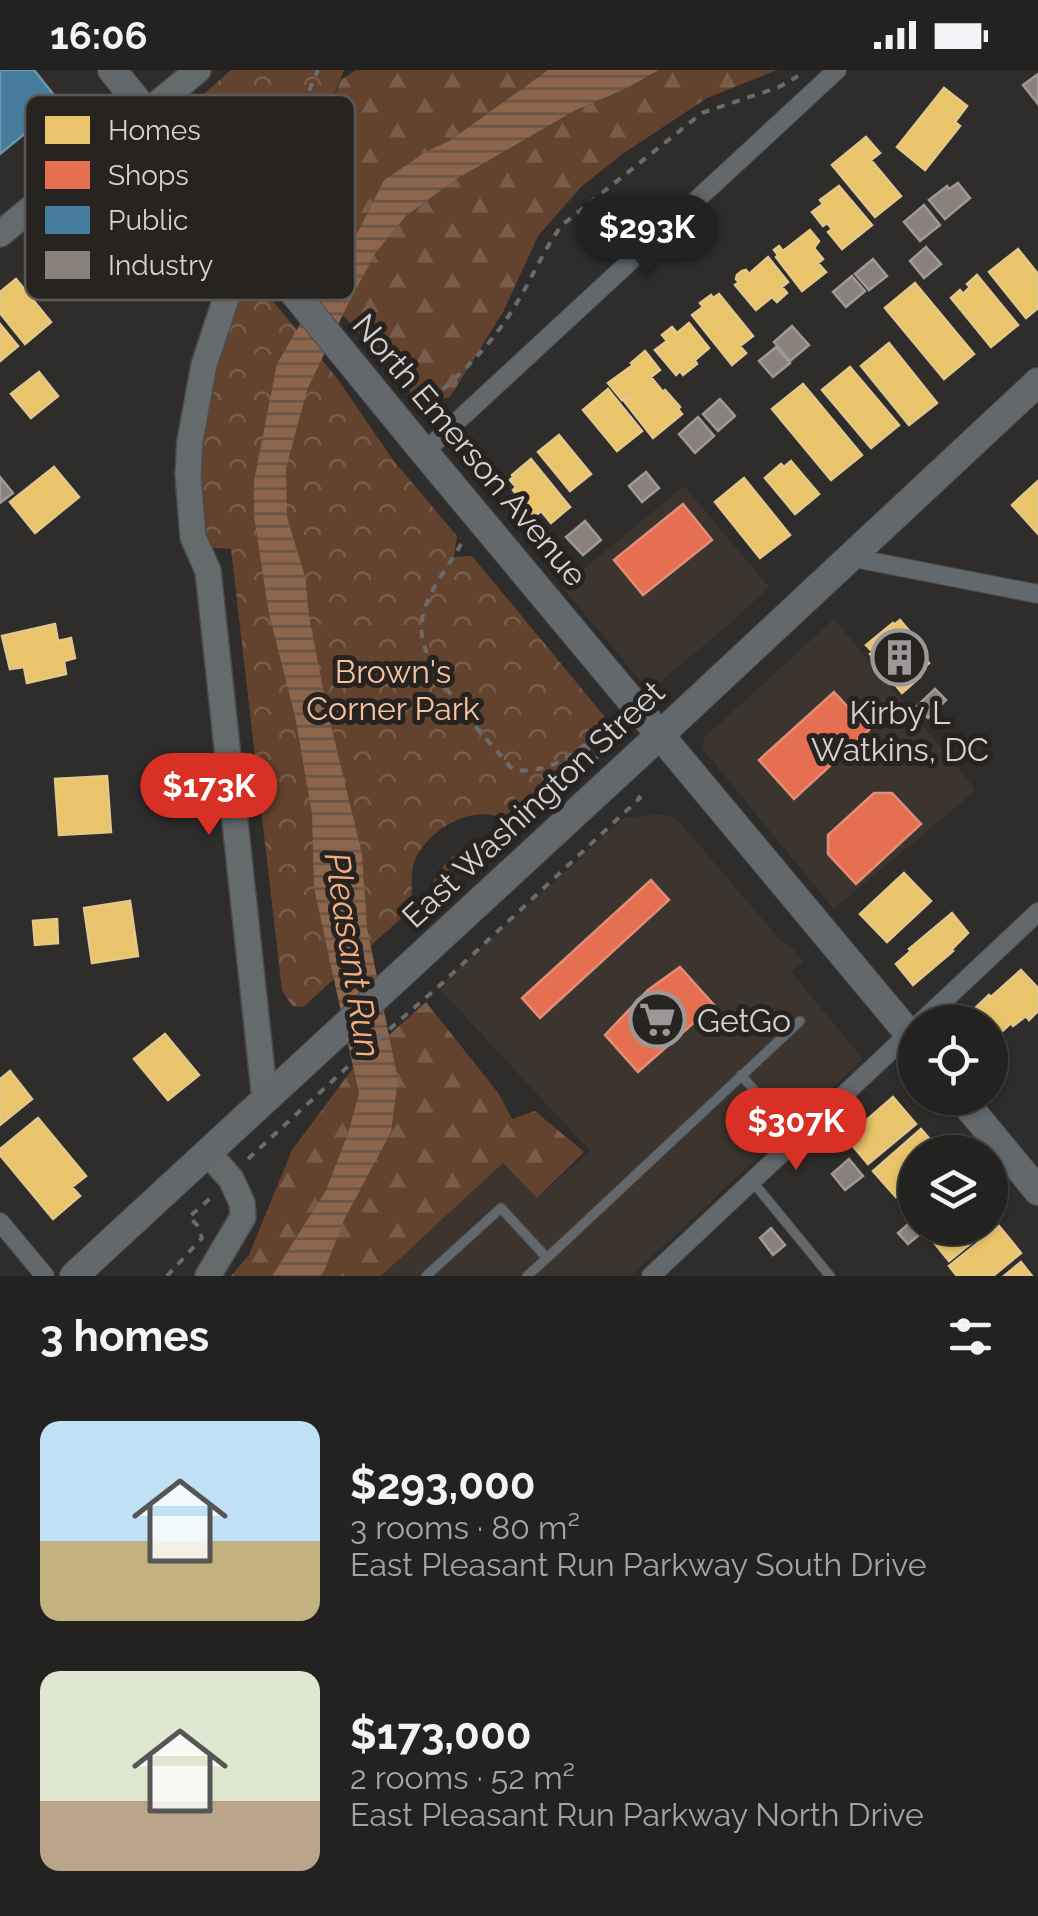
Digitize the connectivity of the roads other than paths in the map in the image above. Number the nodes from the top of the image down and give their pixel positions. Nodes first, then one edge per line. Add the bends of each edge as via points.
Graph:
1 (112, 70) edge
2 (198, 70) edge
3 (837, 70) edge
4 (132, 95) edge
5 (168, 95) edge
6 (25, 213) edge
7 (0, 234) edge
8 (226, 300) edge
9 (300, 300) edge
10 (1038, 382) edge
11 (431, 446) junction
12 (849, 557) junction
13 (1038, 594) edge
14 (661, 734) junction
15 (1038, 912) edge
16 (943, 1005) edge
17 (898, 1012) edge
18 (800, 1021) dead end
19 (898, 1048) edge
20 (741, 1074) junction
21 (265, 1100) junction
22 (975, 1115) edge
23 (798, 1139) junction
24 (208, 1153) junction
25 (752, 1181) junction
26 (1038, 1191) edge
27 (0, 1222) edge
28 (547, 1258) junction
29 (45, 1276) edge
30 (74, 1276) edge
31 (208, 1276) edge
32 (426, 1276) edge
33 (528, 1276) edge
34 (650, 1276) edge
35 (830, 1276) edge

1 - 4 main road, North Emerson Avenue
2 - 5 street
3 - 11 street
6 - 7 street
8 - 21 street via 192,420 188,474 193,537 208,571
9 - 11 main road, North Emerson Avenue
10 - 12 main road, East Washington Street
11 - 14 main road, North Emerson Avenue
12 - 13 street
12 - 14 main road, East Washington Street
14 - 17 main road, North Emerson Avenue
14 - 21 main road, East Washington Street
15 - 16 street
18 - 20 lane
19 - 23 street
20 - 23 lane
20 - 28 lane
21 - 24 main road, East Washington Street
22 - 26 main road
23 - 25 street
24 - 30 main road, East Washington Street
24 - 31 street via 231,1179 244,1217
25 - 34 street
25 - 35 lane
27 - 29 street
28 - 32 lane via 501,1208
28 - 33 lane

